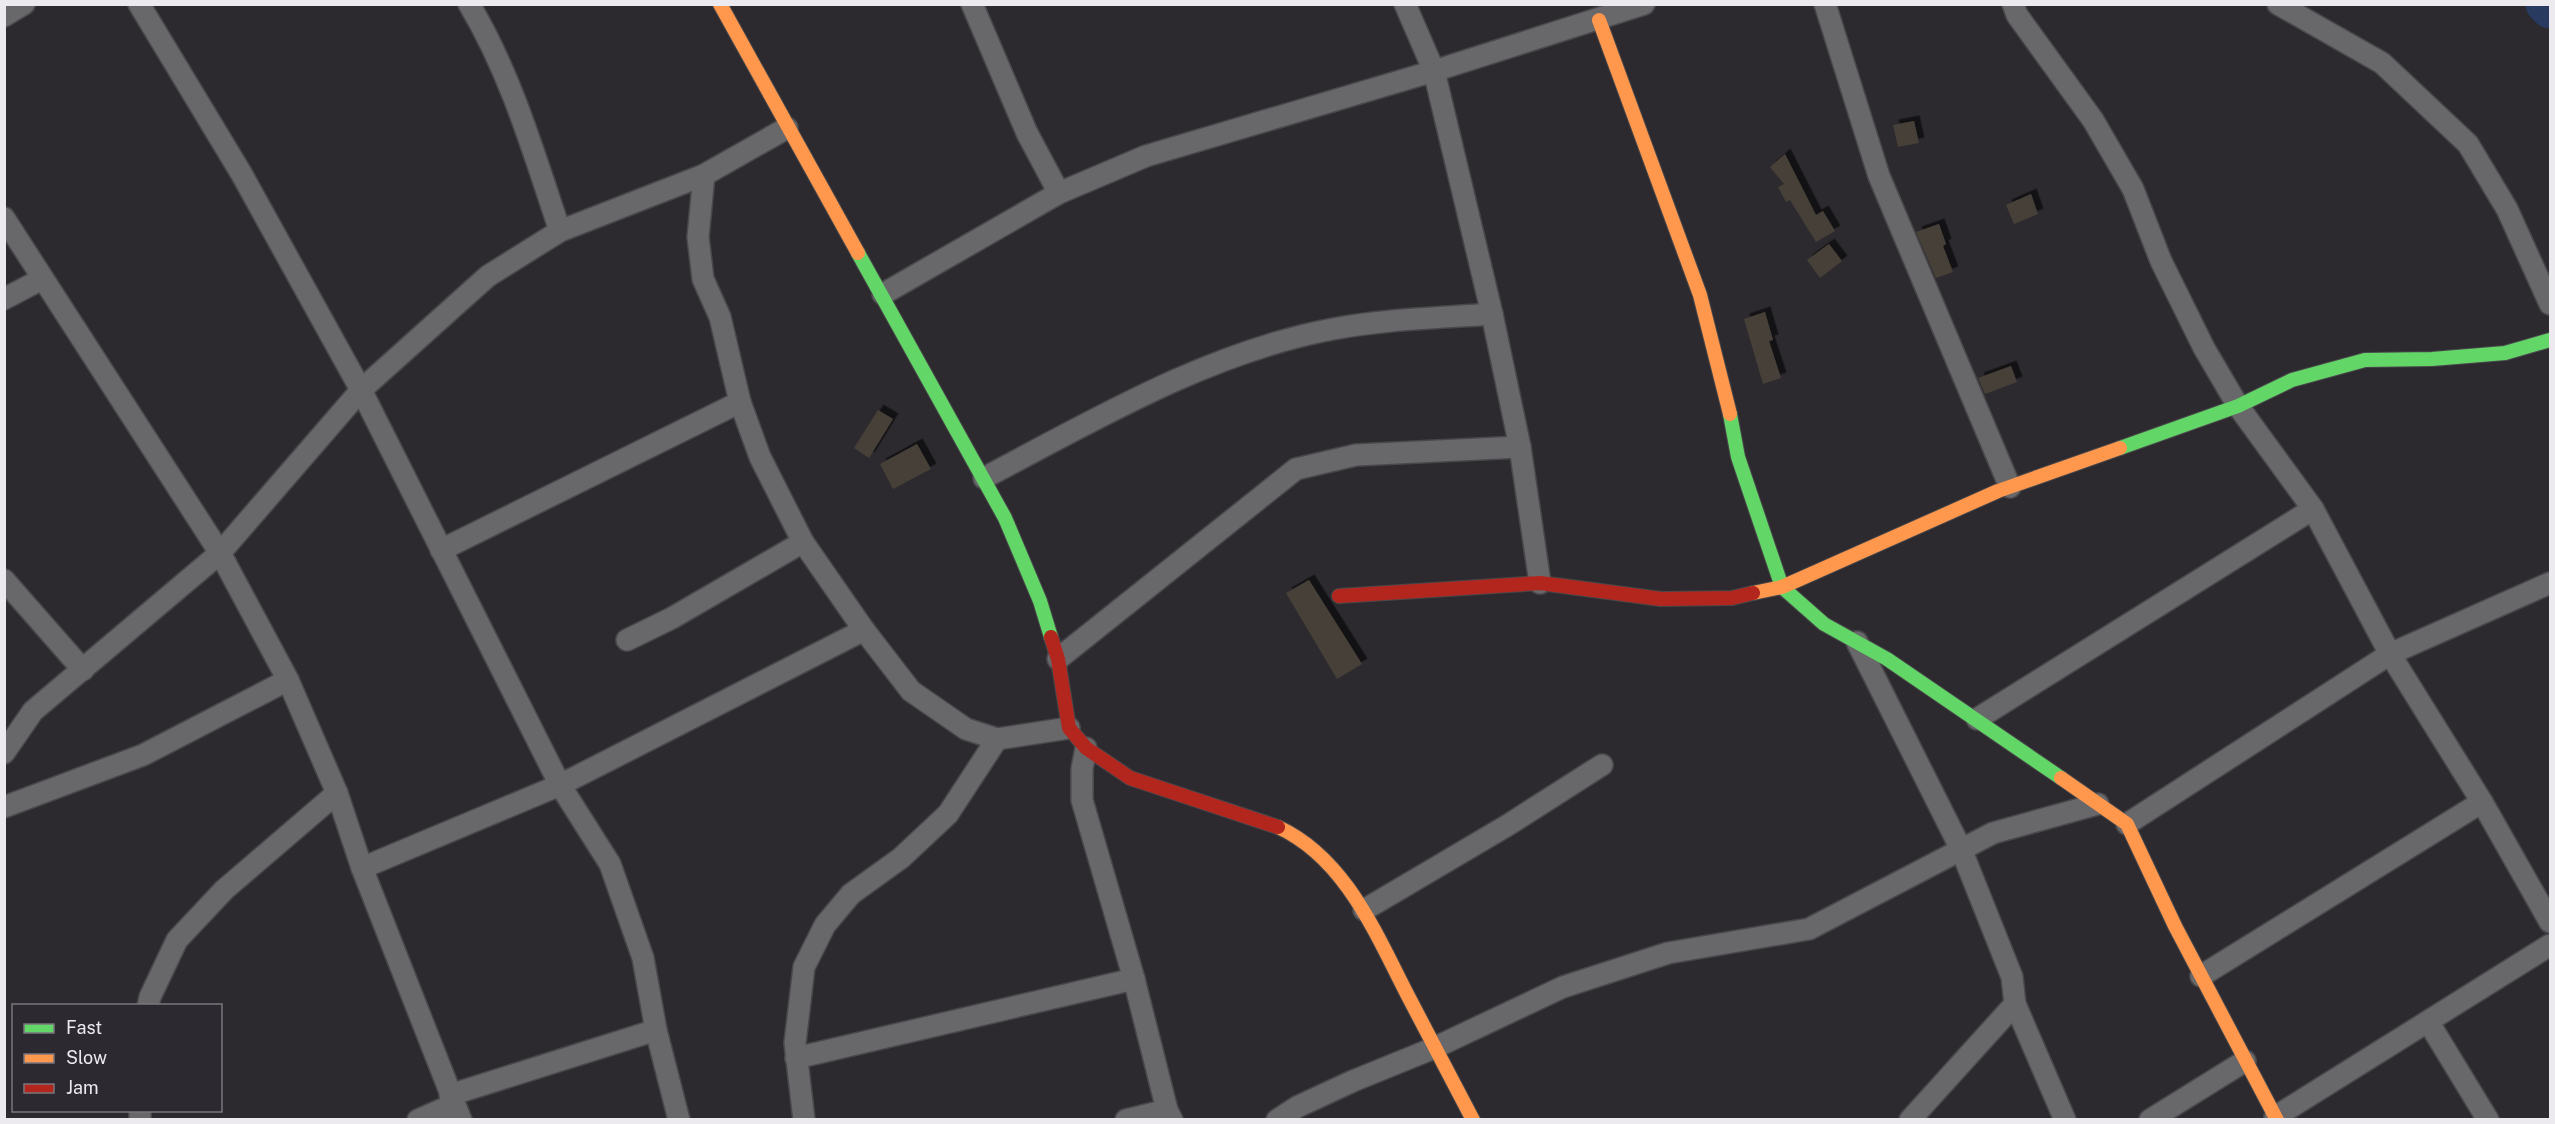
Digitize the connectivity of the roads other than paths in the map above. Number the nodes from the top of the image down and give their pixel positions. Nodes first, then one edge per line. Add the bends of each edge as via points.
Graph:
1 (24, 4) edge
2 (139, 4) edge
3 (469, 4) edge
4 (720, 4) edge
5 (1405, 4) edge
6 (1644, 4) edge
7 (1825, 4) edge
8 (2013, 4) edge
9 (2278, 4) edge
10 (977, 6) edge
11 (4, 16) edge
12 (1599, 20) junction
13 (1434, 71) junction
14 (787, 128) junction
15 (704, 175) junction
16 (1059, 193) junction
17 (4, 218) edge
18 (560, 231) junction
19 (42, 279) junction
20 (883, 294) junction
21 (4, 298) edge
22 (2550, 304) edge
23 (1492, 314) junction
24 (2550, 340) edge
25 (361, 390) junction
26 (740, 402) junction
27 (2238, 406) junction
28 (1520, 447) junction
29 (984, 478) junction
30 (2010, 487) junction
31 (2313, 509) junction
32 (803, 542) junction
33 (441, 550) junction
34 (220, 553) junction
35 (4, 580) edge
36 (1540, 583) junction
37 (2550, 583) edge
38 (1782, 587) junction
39 (1340, 596) dead end
40 (864, 630) junction
41 (627, 640) dead end
42 (1857, 642) junction
43 (2390, 654) junction
44 (1058, 659) junction
45 (83, 670) junction
46 (288, 680) junction
47 (1977, 718) junction
48 (1070, 728) junction
49 (997, 738) junction
50 (1086, 748) junction
51 (4, 753) edge
52 (1602, 765) dead end
53 (560, 785) junction
54 (337, 793) junction
55 (2482, 802) junction
56 (2098, 804) junction
57 (4, 807) edge
58 (2127, 824) junction
59 (1960, 849) junction
60 (362, 868) junction
61 (1364, 910) junction
62 (2550, 922) edge
63 (2550, 945) edge
64 (2201, 976) junction
65 (1134, 979) junction
66 (148, 1004) edge
67 (2015, 1004) junction
68 (2429, 1023) junction
69 (656, 1030) junction
70 (1434, 1048) junction
71 (796, 1058) junction
72 (2245, 1061) junction
73 (455, 1106) edge
74 (1169, 1115) edge
75 (2276, 1118) edge
76 (418, 1119) edge
77 (679, 1119) edge
78 (804, 1119) edge
79 (1126, 1119) edge
80 (1277, 1119) edge
81 (1473, 1119) edge
82 (1910, 1119) edge
83 (2065, 1119) edge
84 (2150, 1119) edge
85 (2488, 1119) edge

1 - 11 street
2 - 25 street via 241,173
3 - 18 street via 515,100
4 - 14 street
5 - 13 street
6 - 12 street
7 - 30 street via 1879,176
8 - 27 street via 2093,120 2133,189 2166,270
9 - 22 street via 2382,63 2468,144 2507,209
10 - 16 street via 1027,134
12 - 13 street
12 - 38 street via 1700,295 1722,375 1738,457
13 - 16 street via 1146,156
13 - 23 street
14 - 15 street
14 - 20 street
15 - 18 street
15 - 26 street via 698,237 703,279 720,317
16 - 20 street
17 - 19 street
18 - 25 street via 488,276
19 - 21 street
19 - 34 street
20 - 29 street
23 - 28 street
23 - 29 street via 1333,328 1269,345 1147,392
24 - 27 street via 2505,352 2365,360 2292,380
25 - 33 street
25 - 34 street
26 - 32 street via 760,457
26 - 33 street
27 - 30 street
27 - 31 street
28 - 36 street
28 - 44 street via 1356,454 1296,469
29 - 44 street via 1040,601
30 - 38 street
31 - 43 street
31 - 47 street
32 - 40 street
32 - 41 street
33 - 53 street
34 - 45 street
34 - 46 street
35 - 45 street
36 - 38 street via 1661,599 1732,598
36 - 39 street
37 - 43 street
38 - 42 street via 1824,624
40 - 49 street via 911,691 966,729
40 - 53 street
42 - 47 street
42 - 59 street
43 - 55 street
43 - 58 street
44 - 48 street
45 - 51 street via 33,711
46 - 54 street
46 - 57 street via 143,755
47 - 56 street
48 - 49 street
48 - 50 street
49 - 71 street via 948,814 901,858 851,894 825,925 804,968
50 - 61 street via 1130,778 1301,838 1328,863
50 - 65 street via 1082,801
52 - 61 street
53 - 60 street
53 - 69 street via 610,864 643,958
54 - 60 street
54 - 66 street via 224,890 177,940
55 - 62 street
55 - 64 street
56 - 58 street
56 - 59 street via 1994,833
58 - 64 street
59 - 67 street via 2012,976
59 - 70 street via 1809,929 1668,953 1563,987
60 - 73 street
61 - 70 street via 1406,986
63 - 68 street
64 - 72 street
65 - 71 street
65 - 74 street
67 - 82 street
67 - 83 street
68 - 75 street
68 - 85 street
69 - 73 street
69 - 77 street
70 - 80 street via 1343,1085
70 - 81 street
71 - 78 street
72 - 75 street
72 - 84 street
73 - 76 street
74 - 79 street

